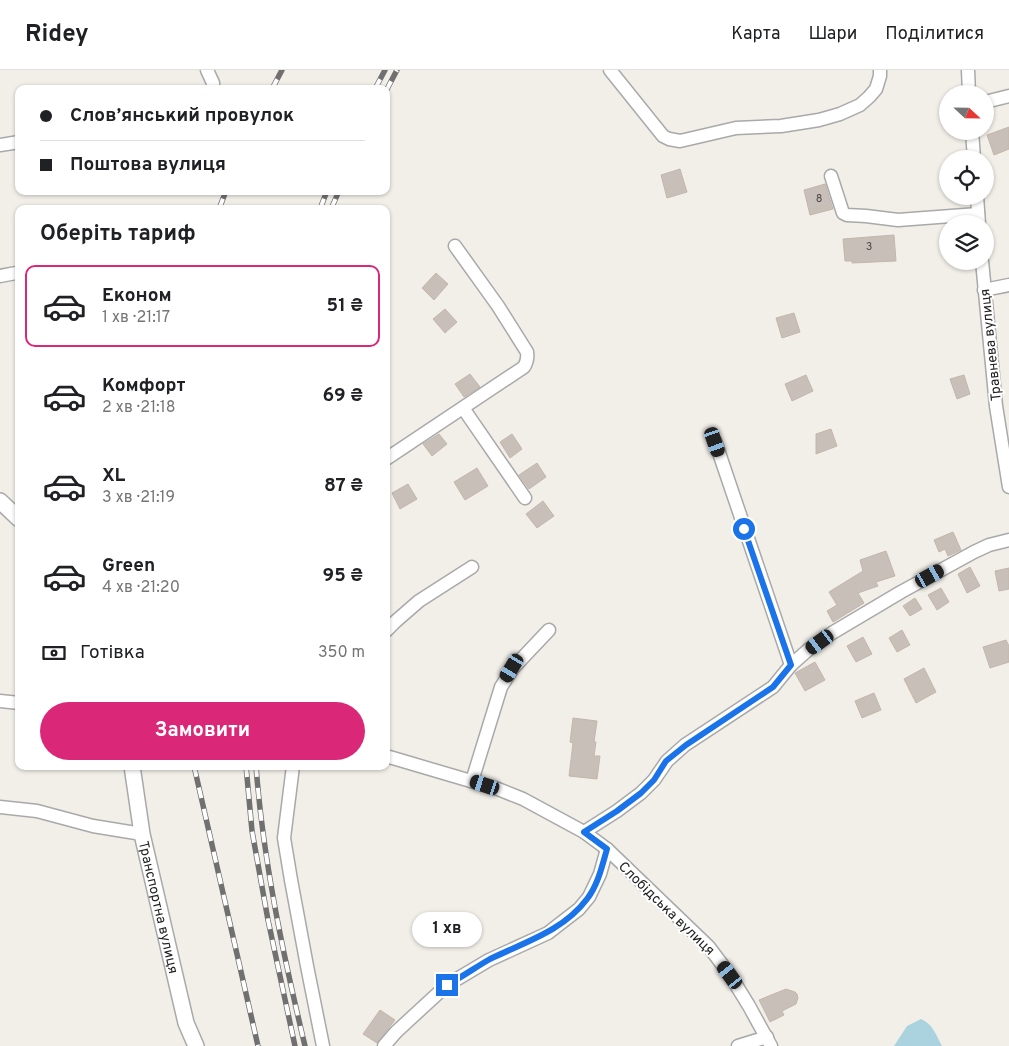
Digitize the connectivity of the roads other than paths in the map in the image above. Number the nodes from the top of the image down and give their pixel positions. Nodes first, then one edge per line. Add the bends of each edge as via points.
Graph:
1 (207, 70) edge
2 (610, 70) edge
3 (880, 70) edge
4 (968, 70) edge
5 (212, 85) edge
6 (969, 85) edge
7 (1009, 96) edge
8 (994, 100) edge
9 (15, 143) edge
10 (0, 145) edge
11 (831, 176) dead end
12 (939, 219) edge
13 (455, 246) dead end
14 (983, 270) edge
15 (15, 273) edge
16 (0, 276) edge
17 (1009, 285) edge
18 (984, 290) junction
19 (463, 408) junction
20 (715, 442) dead end
21 (390, 456) edge
22 (1009, 487) edge
23 (525, 498) dead end
24 (0, 501) edge
25 (15, 516) edge
26 (1009, 540) edge
27 (472, 567) dead end
28 (390, 627) edge
29 (549, 630) dead end
30 (791, 665) junction
31 (0, 701) edge
32 (15, 703) edge
33 (390, 757) edge
34 (133, 770) edge
35 (292, 770) edge
36 (472, 781) junction
37 (0, 807) edge
38 (584, 832) junction
39 (142, 834) junction
40 (607, 849) junction
41 (769, 1041) edge
42 (196, 1046) edge
43 (323, 1046) edge
44 (384, 1046) edge
45 (738, 1046) edge

1 - 5 street
2 - 3 street via 663,136 680,141 736,128 781,126 840,114 869,97 876,89
4 - 6 street
7 - 8 street
9 - 10 street
11 - 12 street via 843,213 847,215 898,220
13 - 19 street via 498,306 528,356 524,367
14 - 18 street, Травнева вулиця
15 - 16 street
17 - 18 street
18 - 22 street, Травнева вулиця via 996,406
19 - 21 street
19 - 23 street
20 - 30 street
24 - 25 street
26 - 30 street via 974,552 901,592 832,634
27 - 28 street via 419,601
29 - 36 street via 512,668 501,687
30 - 38 street via 773,687 686,745 666,761 641,793
31 - 32 street
33 - 36 street, Слобідська вулиця
34 - 39 street, Транспортна вулиця
35 - 43 street via 284,838
36 - 38 street, Слобідська вулиця via 523,799
37 - 39 street via 37,811
38 - 40 street, Слобідська вулиця
39 - 42 street, Транспортна вулиця via 186,1023
40 - 41 street, Слобідська вулиця via 709,947 730,975
40 - 44 street via 589,897 578,909 548,933 489,960 447,985
41 - 45 street

